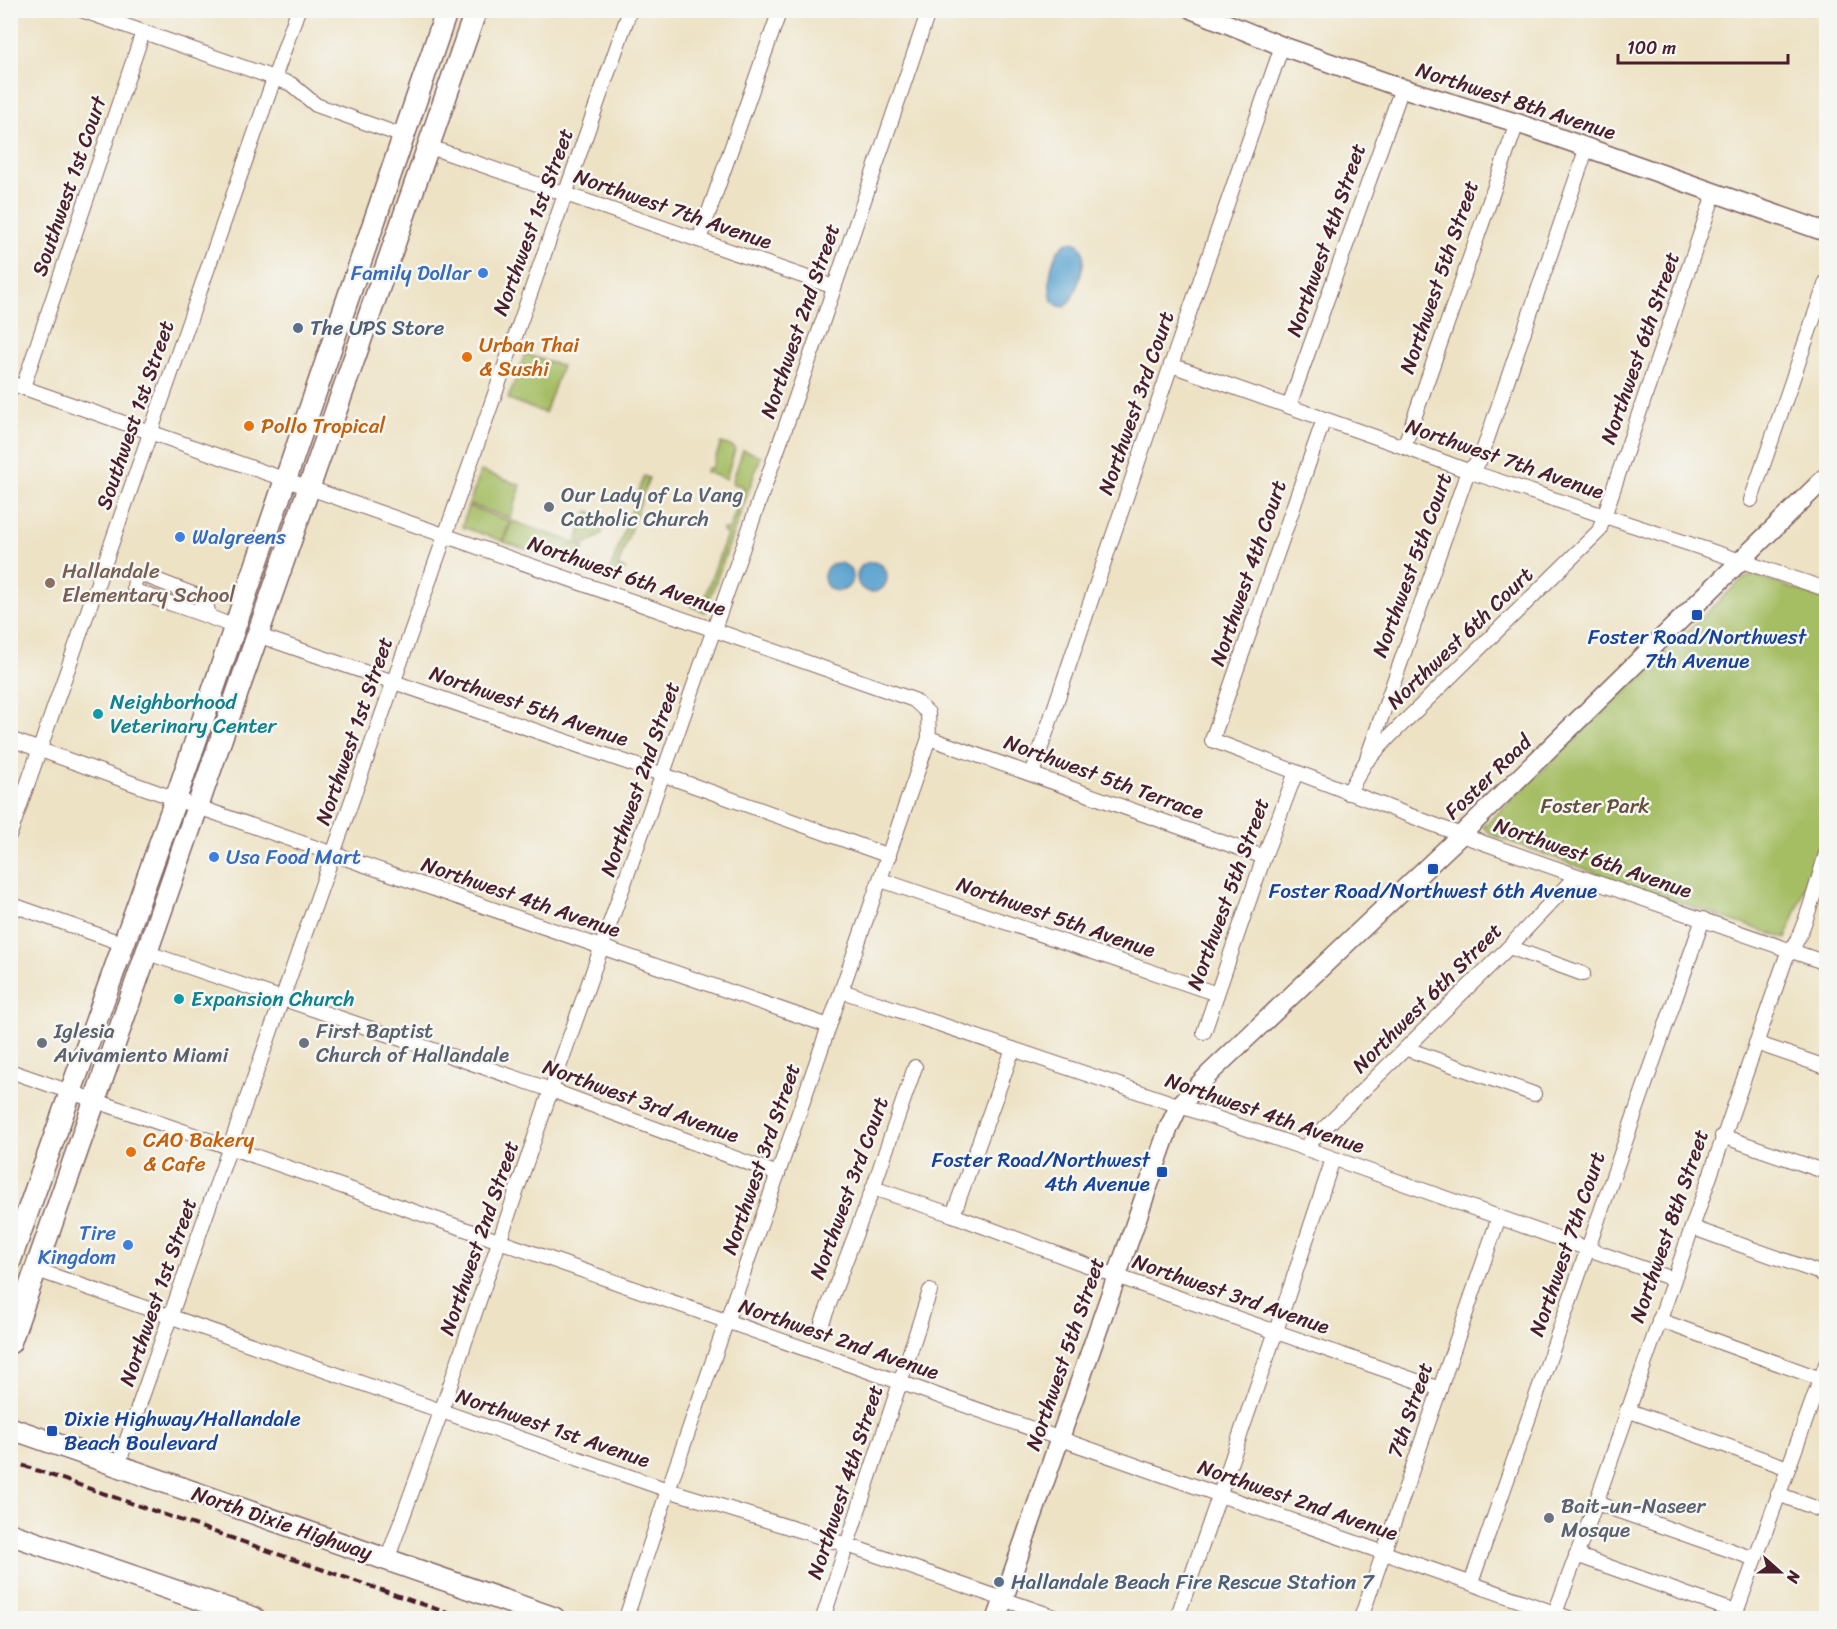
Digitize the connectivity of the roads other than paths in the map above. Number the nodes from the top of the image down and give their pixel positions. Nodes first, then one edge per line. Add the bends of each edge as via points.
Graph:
1 (81, 10) edge
2 (298, 10) edge
3 (447, 10) edge
4 (476, 10) edge
5 (630, 10) edge
6 (780, 10) edge
7 (928, 10) edge
8 (1193, 10) edge
9 (143, 32) junction
10 (1282, 46) junction
11 (274, 79) junction
12 (1402, 88) junction
13 (417, 96) junction
14 (1517, 123) junction
15 (403, 136) junction
16 (430, 147) junction
17 (1587, 147) junction
18 (413, 194) junction
19 (566, 194) junction
20 (1714, 194) junction
21 (1827, 232) edge
22 (699, 240) junction
23 (1827, 282) edge
24 (834, 287) junction
25 (1171, 365) junction
26 (17, 385) edge
27 (1289, 406) junction
28 (1324, 419) junction
29 (152, 432) junction
30 (1404, 447) junction
31 (1468, 471) junction
32 (1827, 477) edge
33 (287, 480) junction
34 (308, 488) junction
35 (1751, 500) dead end
36 (1605, 515) junction
37 (446, 535) junction
38 (1742, 560) junction
39 (1827, 589) edge
40 (209, 615) junction
41 (234, 627) junction
42 (715, 629) junction
43 (257, 634) junction
44 (393, 681) junction
45 (928, 713) joint
46 (929, 738) junction
47 (10, 739) edge
48 (1212, 740) joint
49 (40, 751) junction
50 (1365, 763) junction
51 (1296, 772) junction
52 (1032, 774) junction
53 (664, 775) junction
54 (1348, 793) junction
55 (176, 798) junction
56 (198, 807) junction
57 (10, 834) edge
58 (1461, 835) junction
59 (334, 853) junction
60 (1827, 854) edge
61 (889, 856) junction
62 (1264, 857) junction
63 (1576, 876) junction
64 (881, 879) junction
65 (10, 904) edge
66 (1703, 920) junction
67 (124, 944) junction
68 (1509, 947) junction
69 (603, 948) junction
70 (1792, 951) junction
71 (148, 953) junction
72 (1827, 963) edge
73 (1583, 974) dead end
74 (842, 991) junction
75 (1217, 994) junction
76 (282, 999) junction
77 (830, 1026) junction
78 (1204, 1032) dead end
79 (1756, 1043) junction
80 (1012, 1049) junction
81 (1407, 1049) junction
82 (915, 1067) dead end
83 (1827, 1067) edge
84 (10, 1071) edge
85 (551, 1090) junction
86 (71, 1091) junction
87 (1534, 1094) dead end
88 (94, 1100) junction
89 (1179, 1106) junction
90 (1722, 1136) junction
91 (231, 1148) junction
92 (1304, 1148) junction
93 (1334, 1159) junction
94 (1827, 1172) edge
95 (778, 1174) junction
96 (873, 1188) junction
97 (953, 1215) junction
98 (1499, 1216) junction
99 (1693, 1228) junction
100 (500, 1241) junction
101 (1587, 1248) junction
102 (11, 1260) edge
103 (37, 1270) junction
104 (1827, 1275) edge
105 (1116, 1276) junction
106 (1673, 1279) junction
107 (930, 1291) dead end
108 (172, 1317) junction
109 (1659, 1320) junction
110 (728, 1322) junction
111 (822, 1323) dead end
112 (1276, 1331) junction
113 (10, 1343) edge
114 (1827, 1364) edge
115 (1821, 1379) junction
116 (899, 1382) junction
117 (1440, 1389) junction
118 (1627, 1410) junction
119 (441, 1412) junction
120 (10, 1428) edge
121 (1059, 1438) junction
122 (118, 1466) junction
123 (1788, 1467) junction
124 (668, 1490) junction
125 (1778, 1494) junction
126 (1219, 1495) junction
127 (1596, 1503) junction
128 (1827, 1512) edge
129 (10, 1534) edge
130 (847, 1545) junction
131 (1383, 1551) junction
132 (1576, 1555) junction
133 (1755, 1558) junction
134 (387, 1560) junction
135 (1471, 1583) junction
136 (1004, 1600) junction
137 (1555, 1614) junction
138 (1735, 1615) edge
139 (254, 1618) edge
140 (554, 1618) edge
141 (626, 1618) edge
142 (823, 1618) edge
143 (997, 1618) edge
144 (1058, 1618) edge
145 (1177, 1618) edge
146 (1361, 1618) edge
147 (1569, 1618) edge

1 - 9 street
2 - 11 street, Southwest 1st Street
3 - 13 main road
4 - 16 main road
5 - 19 street, Northwest 1st Street
6 - 22 street
7 - 24 street, Northwest 2nd Street
8 - 10 street, Northwest 8th Avenue
9 - 11 street
9 - 26 street, Southwest 1st Court
10 - 12 street, Northwest 8th Avenue
10 - 25 street, Northwest 3rd Court
11 - 15 street via 297,88 316,105
11 - 29 street, Southwest 1st Street
12 - 14 street, Northwest 8th Avenue
12 - 27 street, Northwest 4th Street
13 - 15 main road
13 - 16 main road via 420,127
14 - 17 street, Northwest 8th Avenue
14 - 30 street, Northwest 5th Street
15 - 18 main road via 412,156
15 - 33 main road
16 - 18 main road
16 - 19 street, Northwest 7th Avenue
17 - 20 street, Northwest 8th Avenue
17 - 31 street, Northwest 5th Court via 1480,460
18 - 34 main road
19 - 22 street, Northwest 7th Avenue
19 - 37 street, Northwest 1st Street
20 - 21 street, Northwest 8th Avenue
20 - 36 street, Northwest 6th Street
22 - 24 street, Northwest 7th Avenue
23 - 35 street
24 - 42 street, Northwest 2nd Street
25 - 27 street, Northwest 7th Avenue
25 - 52 street, Northwest 3rd Court
26 - 29 street, Northwest 6th Avenue
27 - 28 street, Northwest 7th Avenue
28 - 30 street, Northwest 7th Avenue
28 - 48 street, Northwest 4th Court
29 - 33 street, Northwest 6th Avenue
29 - 49 street, Southwest 1st Street
30 - 31 street, Northwest 7th Avenue
31 - 36 street, Northwest 7th Avenue
31 - 50 street, Northwest 5th Court
32 - 38 street, Foster Road
33 - 34 street, Northwest 6th Avenue
33 - 41 main road
34 - 37 street, Northwest 6th Avenue
34 - 43 main road
36 - 38 street, Northwest 7th Avenue
36 - 50 street, Northwest 6th Court via 1599,531
37 - 42 street, Northwest 6th Avenue
37 - 44 street, Northwest 1st Street
38 - 39 street, Northwest 7th Avenue
38 - 58 street, Foster Road
40 - 40 street via 138,592 135,579 146,576 195,595 206,604
40 - 41 street
41 - 55 main road
42 - 45 street, Northwest 6th Avenue via 914,700
42 - 53 street, Northwest 2nd Street
43 - 44 street, Northwest 5th Avenue
43 - 56 main road
44 - 53 street, Northwest 5th Avenue
44 - 59 street, Northwest 1st Street
45 - 46 street, Northwest 3rd Street
46 - 52 street, Northwest 5th Terrace
46 - 61 street, Northwest 3rd Street
47 - 49 street, Northwest 4th Avenue
48 - 51 street, Northwest 6th Avenue
49 - 55 street, Northwest 4th Avenue
49 - 57 street, Southwest 1st Street
50 - 54 street, Northwest 6th Court
51 - 54 street, Northwest 6th Avenue
51 - 62 street, Northwest 5th Street
52 - 62 street, Northwest 5th Terrace
53 - 61 street, Northwest 5th Avenue
53 - 69 street, Northwest 2nd Street
54 - 58 street, Northwest 6th Avenue
55 - 56 street, Northwest 4th Avenue
55 - 67 main road
56 - 59 street, Northwest 4th Avenue
56 - 71 main road
58 - 63 street, Northwest 6th Avenue
58 - 89 street, Foster Road
59 - 69 street, Northwest 4th Avenue
59 - 76 street, Northwest 1st Street
60 - 70 street, Northwest 8th Street
61 - 64 street, Northwest 3rd Street
62 - 75 street, Northwest 5th Street
63 - 66 street, Northwest 6th Avenue
63 - 68 street, Northwest 6th Street
64 - 74 street, Northwest 3rd Street
64 - 75 street, Northwest 5th Avenue
65 - 67 street
66 - 70 street, Northwest 6th Avenue
66 - 101 street, Northwest 7th Court
67 - 86 main road
68 - 73 street
68 - 81 street, Northwest 6th Street
69 - 77 street, Northwest 4th Avenue
69 - 85 street, Northwest 2nd Street
70 - 72 street, Northwest 6th Avenue
70 - 79 street, Northwest 8th Street via 1786,958
71 - 76 street, Northwest 3rd Avenue
71 - 88 main road
74 - 77 street, Northwest 3rd Street
74 - 80 street, Northwest 4th Avenue
75 - 78 street, Northwest 5th Street
76 - 85 street, Northwest 3rd Avenue
76 - 91 street, Northwest 1st Street
77 - 95 street, Northwest 3rd Street
79 - 83 street
79 - 90 street, Northwest 8th Street
80 - 89 street, Northwest 4th Avenue
80 - 97 street
81 - 87 street
81 - 92 street, Northwest 6th Street
82 - 96 street, Northwest 3rd Court
84 - 86 street, Northwest 2nd Avenue
85 - 95 street, Northwest 3rd Avenue
85 - 100 street, Northwest 2nd Street
86 - 88 street, Northwest 2nd Avenue
86 - 102 main road
88 - 91 street, Northwest 2nd Avenue
88 - 103 main road
89 - 92 street, Northwest 4th Avenue
89 - 105 street, Northwest 5th Street
90 - 94 street
90 - 99 street, Northwest 8th Street
91 - 100 street, Northwest 2nd Avenue
91 - 108 street, Northwest 1st Street
92 - 93 street, Northwest 4th Avenue
93 - 98 street, Northwest 4th Avenue
93 - 112 street
95 - 110 street, Northwest 3rd Street
96 - 97 street, Northwest 3rd Avenue
96 - 111 street, Northwest 3rd Court
97 - 105 street, Northwest 3rd Avenue
98 - 101 street, Northwest 4th Avenue
98 - 117 street, 7th Street
99 - 104 street
99 - 106 street, Northwest 8th Street
100 - 110 street, Northwest 2nd Avenue
100 - 119 street, Northwest 2nd Street
101 - 106 street, Northwest 4th Avenue
101 - 135 street, Northwest 7th Court
103 - 108 street, Northwest 1st Avenue
103 - 113 main road
105 - 112 street, Northwest 3rd Avenue
105 - 121 street, Northwest 5th Street
106 - 109 street, Northwest 8th Street
107 - 116 street, Northwest 4th Street
108 - 119 street, Northwest 1st Avenue
108 - 122 street, Northwest 1st Street
109 - 115 street
109 - 118 street, Northwest 8th Street
110 - 116 street, Northwest 2nd Avenue
110 - 124 street, Northwest 3rd Street
112 - 117 street, Northwest 3rd Avenue
112 - 126 street
114 - 115 street
115 - 123 street
116 - 121 street, Northwest 2nd Avenue
116 - 130 street, Northwest 4th Street
117 - 131 street, 7th Street
118 - 123 street
118 - 127 street, Northwest 8th Street
119 - 124 street, Northwest 1st Avenue
119 - 134 street, Northwest 2nd Street
120 - 122 main road, North Dixie Highway
121 - 126 street, Northwest 2nd Avenue
121 - 136 street, Northwest 5th Street
122 - 134 main road, North Dixie Highway
123 - 125 street
124 - 130 street, Northwest 1st Avenue
124 - 141 street, Northwest 3rd Street
125 - 128 street
125 - 133 street
126 - 131 street, Northwest 2nd Avenue
126 - 145 street
127 - 132 street, Northwest 8th Street
127 - 133 street
129 - 139 main road
130 - 136 street, Northwest 1st Avenue
130 - 142 street, Northwest 4th Street
131 - 135 street, Northwest 2nd Avenue
131 - 146 street, 7th Street
132 - 137 street, Northwest 8th Street
132 - 138 street
133 - 138 street
134 - 140 main road, North Dixie Highway
135 - 137 street, Northwest 2nd Avenue
136 - 143 street, Northwest 5th Street
136 - 144 street, Northwest 1st Avenue
137 - 147 street, Northwest 2nd Avenue

